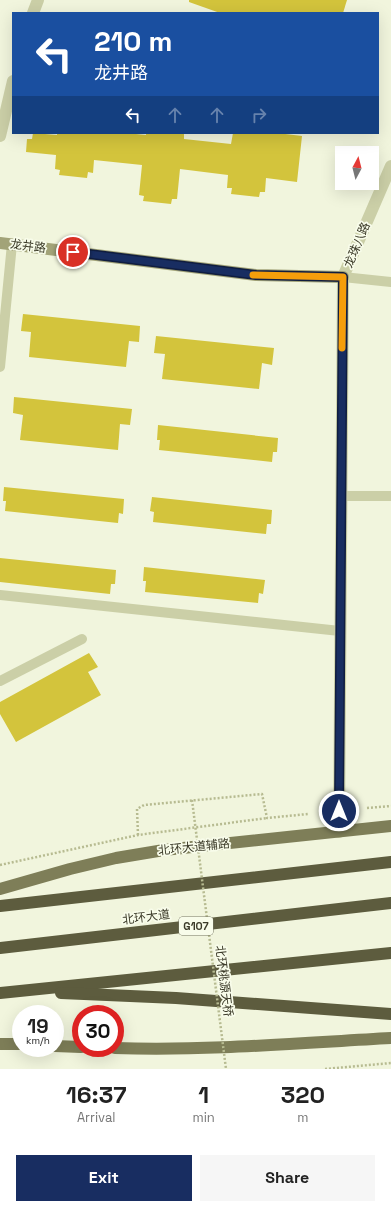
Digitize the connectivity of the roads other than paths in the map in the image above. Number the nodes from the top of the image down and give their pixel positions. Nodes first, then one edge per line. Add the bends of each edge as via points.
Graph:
1 (38, 0) edge
2 (33, 12) edge
3 (12, 85) edge
4 (0, 136) edge
5 (391, 166) edge
6 (6, 243) edge
7 (343, 277) junction
8 (391, 282) edge
9 (0, 367) edge
10 (341, 496) junction
11 (391, 496) edge
12 (0, 595) edge
13 (340, 631) junction
14 (82, 639) dead end
15 (0, 681) edge
16 (391, 826) edge
17 (339, 832) junction
18 (391, 862) edge
19 (0, 889) edge
20 (391, 903) edge
21 (0, 906) edge
22 (0, 948) edge
23 (391, 953) edge
24 (16, 991) junction
25 (0, 993) edge
26 (391, 1014) edge
27 (391, 1038) edge
28 (0, 1044) edge
29 (12, 1044) edge
30 (124, 1048) edge

1 - 2 street
3 - 4 street
5 - 7 street, 龙珠八路
6 - 7 street, 龙井路 via 256,275
6 - 9 lane
7 - 8 lane
7 - 10 street, 龙珠八路
10 - 11 lane
10 - 13 street, 龙珠八路
12 - 13 lane
13 - 17 street, 龙珠八路
14 - 15 lane
16 - 17 main road, 北环大道辅路
17 - 19 main road, 北环大道辅路 via 164,850 116,858
18 - 21 highway
20 - 22 highway, 北环大道 / G107
23 - 24 highway
24 - 25 highway
24 - 26 highway via 176,998
27 - 30 main road via 220,1048
28 - 29 main road

